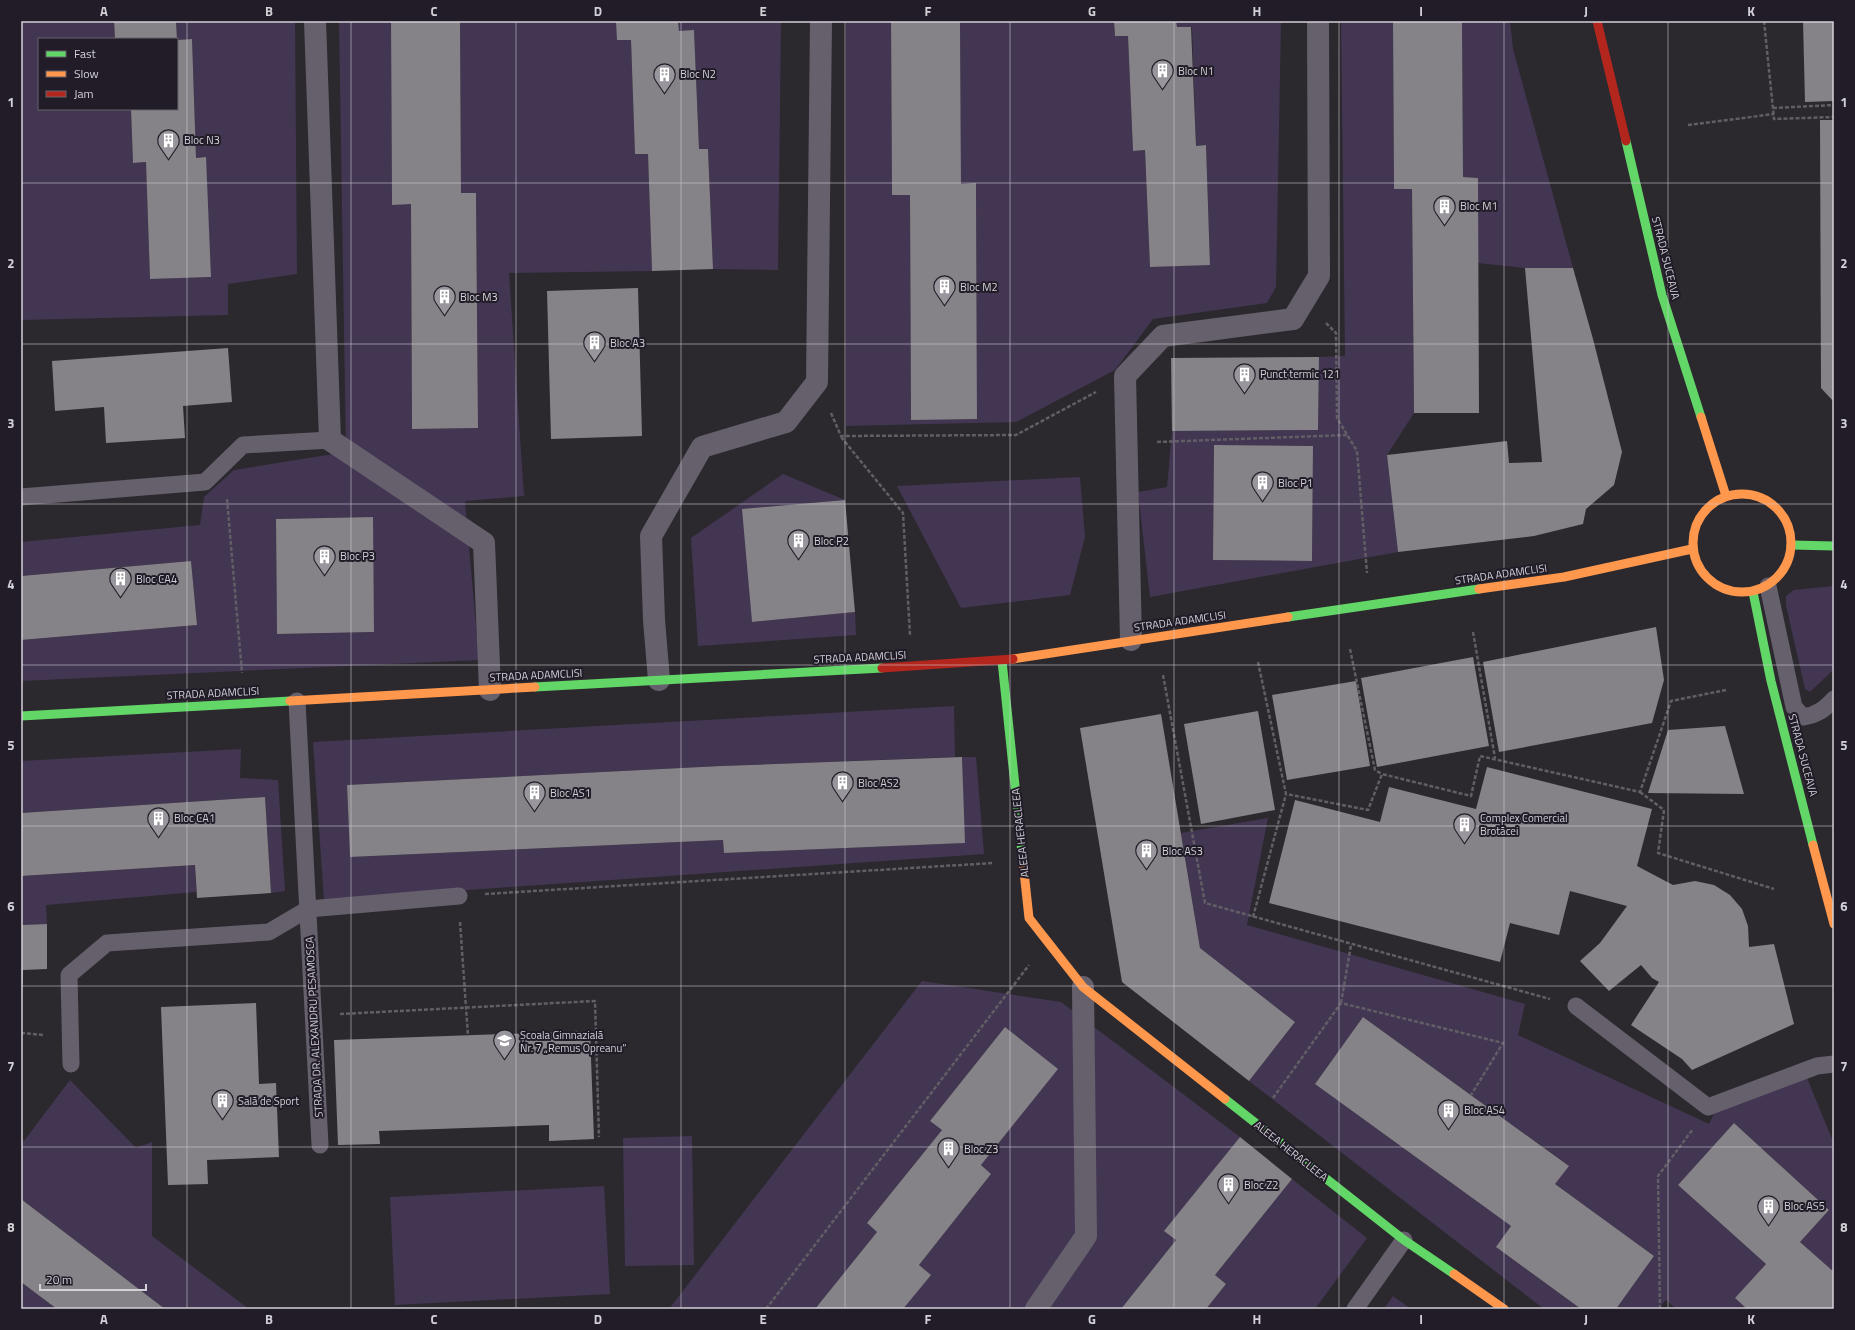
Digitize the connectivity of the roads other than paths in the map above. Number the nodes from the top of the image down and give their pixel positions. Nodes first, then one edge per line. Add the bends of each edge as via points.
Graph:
1 (316, 21) edge
2 (821, 21) edge
3 (1318, 21) edge
4 (1597, 21) edge
5 (330, 440) junction
6 (1726, 496) junction
7 (21, 497) edge
8 (1791, 545) junction
9 (1834, 546) edge
10 (1692, 549) junction
11 (1760, 589) junction
12 (1131, 640) junction
13 (1002, 661) junction
14 (659, 680) junction
15 (490, 690) junction
16 (1834, 699) edge
17 (297, 701) junction
18 (21, 716) edge
19 (459, 896) road end
20 (308, 909) junction
21 (1834, 924) edge
22 (1083, 987) junction
23 (1576, 1006) road end
24 (70, 1064) dead end
25 (1834, 1064) edge
26 (320, 1145) dead end
27 (1404, 1240) junction
28 (1036, 1309) edge
29 (1355, 1309) edge
30 (1504, 1309) edge

1 - 5 street
2 - 14 street via 817,382 786,422 702,447 650,536
3 - 12 street via 1319,276 1293,319 1163,336 1125,376
4 - 6 street, STRADA SUCEAVA via 1662,295
5 - 7 lane via 243,444 205,482
5 - 15 street via 484,543
6 - 8 street via 1742,493 1758,496 1771,503 1783,515
6 - 10 street via 1711,504 1699,516 1693,532
8 - 9 street
8 - 11 street via 1788,561 1780,575
10 - 11 street via 1697,565 1706,579 1720,588 1736,593
10 - 12 street, STRADA ADAMCLISI via 1564,577
11 - 16 lane via 1794,707 1803,717 1814,716
11 - 21 street, STRADA SUCEAVA via 1771,681
12 - 13 street, STRADA ADAMCLISI
13 - 14 street, STRADA ADAMCLISI
13 - 22 street, ALEEA HERACLEEA via 1029,918
14 - 15 street, STRADA ADAMCLISI
15 - 17 street, STRADA ADAMCLISI
17 - 18 street, STRADA ADAMCLISI
17 - 20 lane, STRADA DR. ALEXANDRU PESAMOSCA
19 - 20 lane
20 - 24 lane via 269,932 107,943 68,974
20 - 26 lane, STRADA DR. ALEXANDRU PESAMOSCA
22 - 27 street, ALEEA HERACLEEA
22 - 28 street via 1086,1236
23 - 25 lane via 1708,1107 1817,1066
27 - 29 lane
27 - 30 street, ALEEA HERACLEEA

